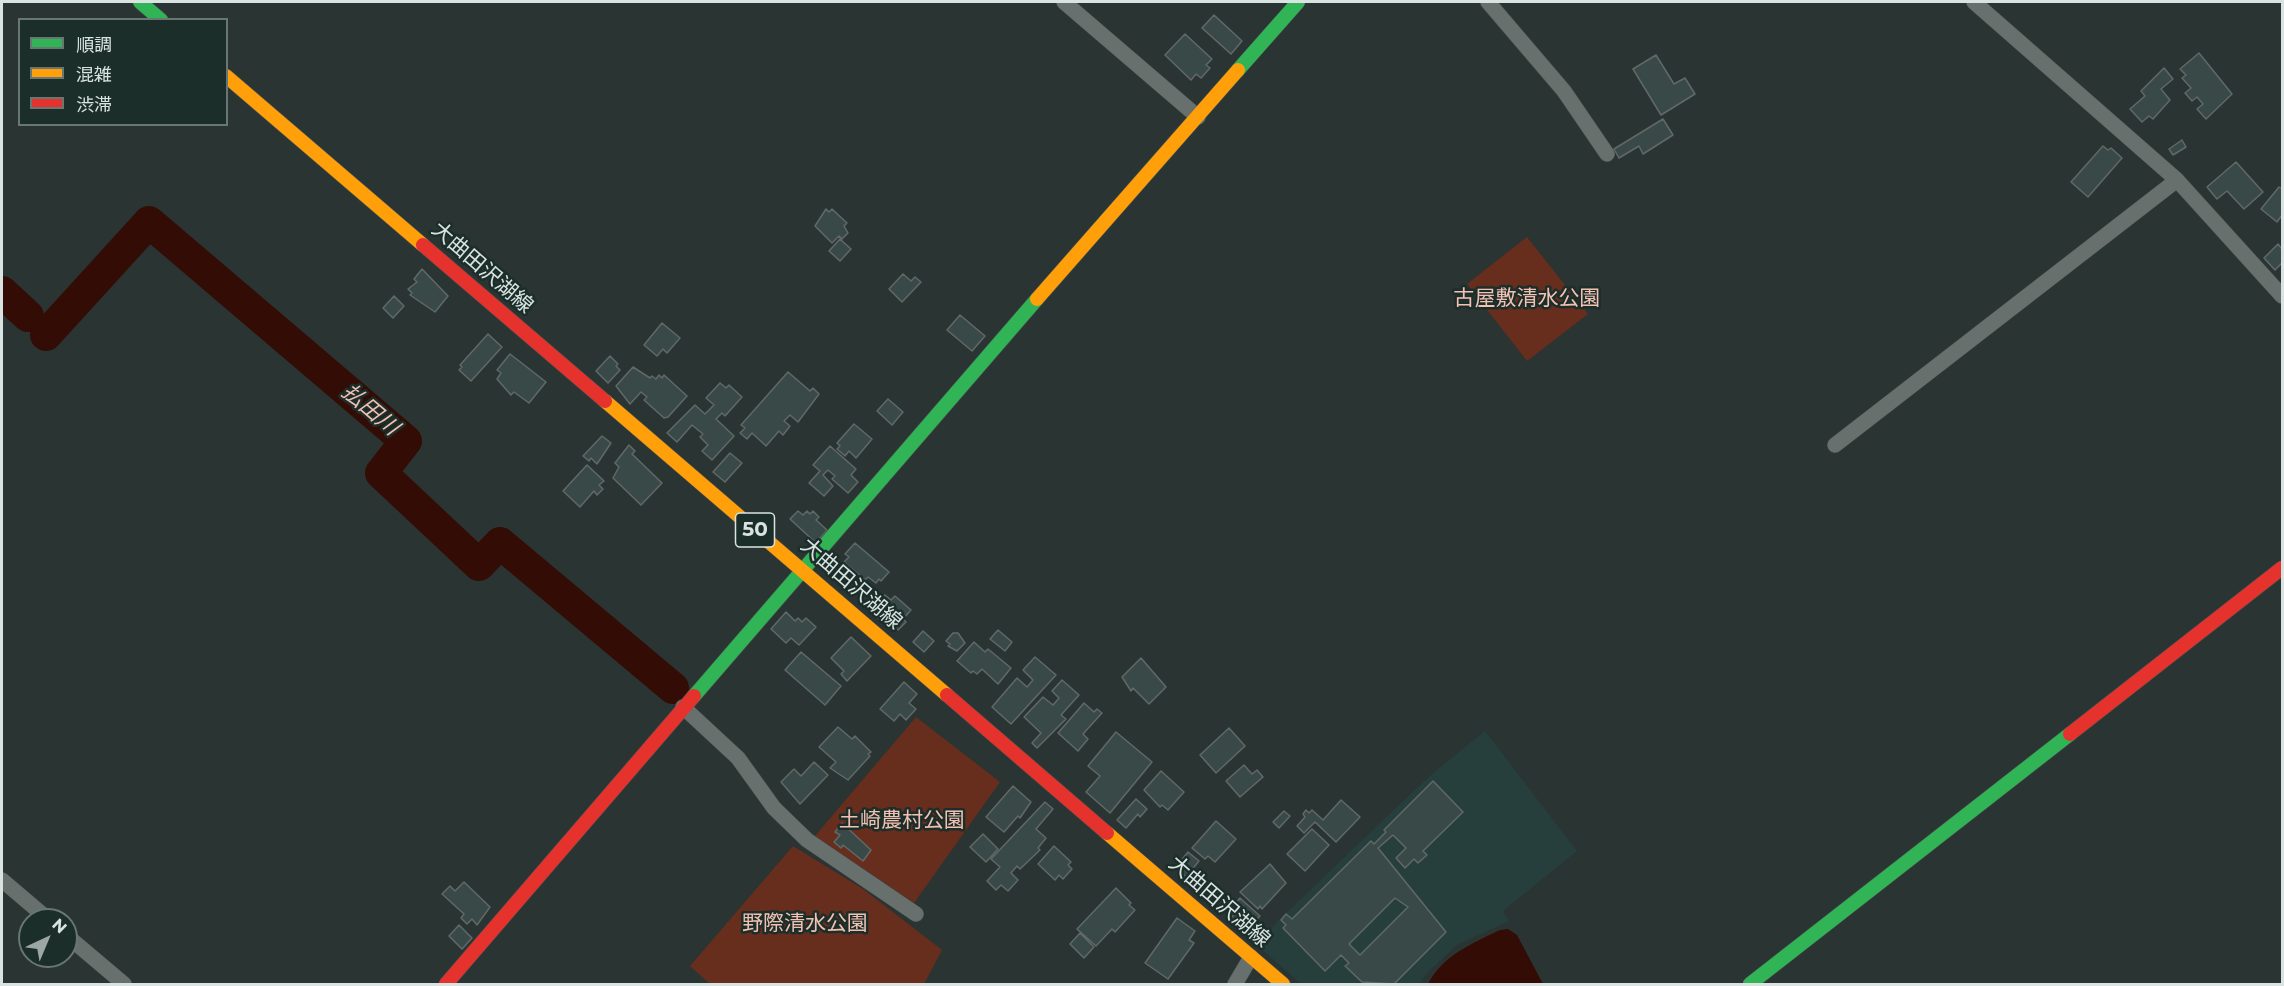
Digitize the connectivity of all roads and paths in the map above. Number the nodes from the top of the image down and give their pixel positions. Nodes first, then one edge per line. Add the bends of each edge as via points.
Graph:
1 (140, 2) edge
2 (1064, 2) edge
3 (1298, 2) edge
4 (1488, 2) edge
5 (1974, 2) edge
6 (158, 18) edge
7 (228, 78) edge
8 (1198, 117) junction
9 (1607, 154) dead end
10 (2177, 180) junction
11 (2283, 296) edge
12 (1834, 445) dead end
13 (2283, 568) edge
14 (801, 569) junction
15 (683, 707) junction
16 (2, 880) edge
17 (35, 908) edge
18 (916, 914) dead end
19 (78, 945) edge
20 (1251, 957) junction
21 (124, 984) edge
22 (446, 984) edge
23 (1235, 984) edge
24 (1283, 984) edge
25 (1750, 984) edge

1 - 6 street
2 - 8 street
3 - 8 street
4 - 9 street via 1564,91
5 - 10 street
7 - 14 street, 大曲田沢湖線 / 50
8 - 14 street
10 - 11 street
10 - 12 street
13 - 25 street
14 - 15 street
14 - 20 street, 大曲田沢湖線 / 50
15 - 18 street via 738,758 774,808 807,840
15 - 22 street
16 - 17 street
19 - 21 street
20 - 23 street
20 - 24 street, 大曲田沢湖線 / 50

